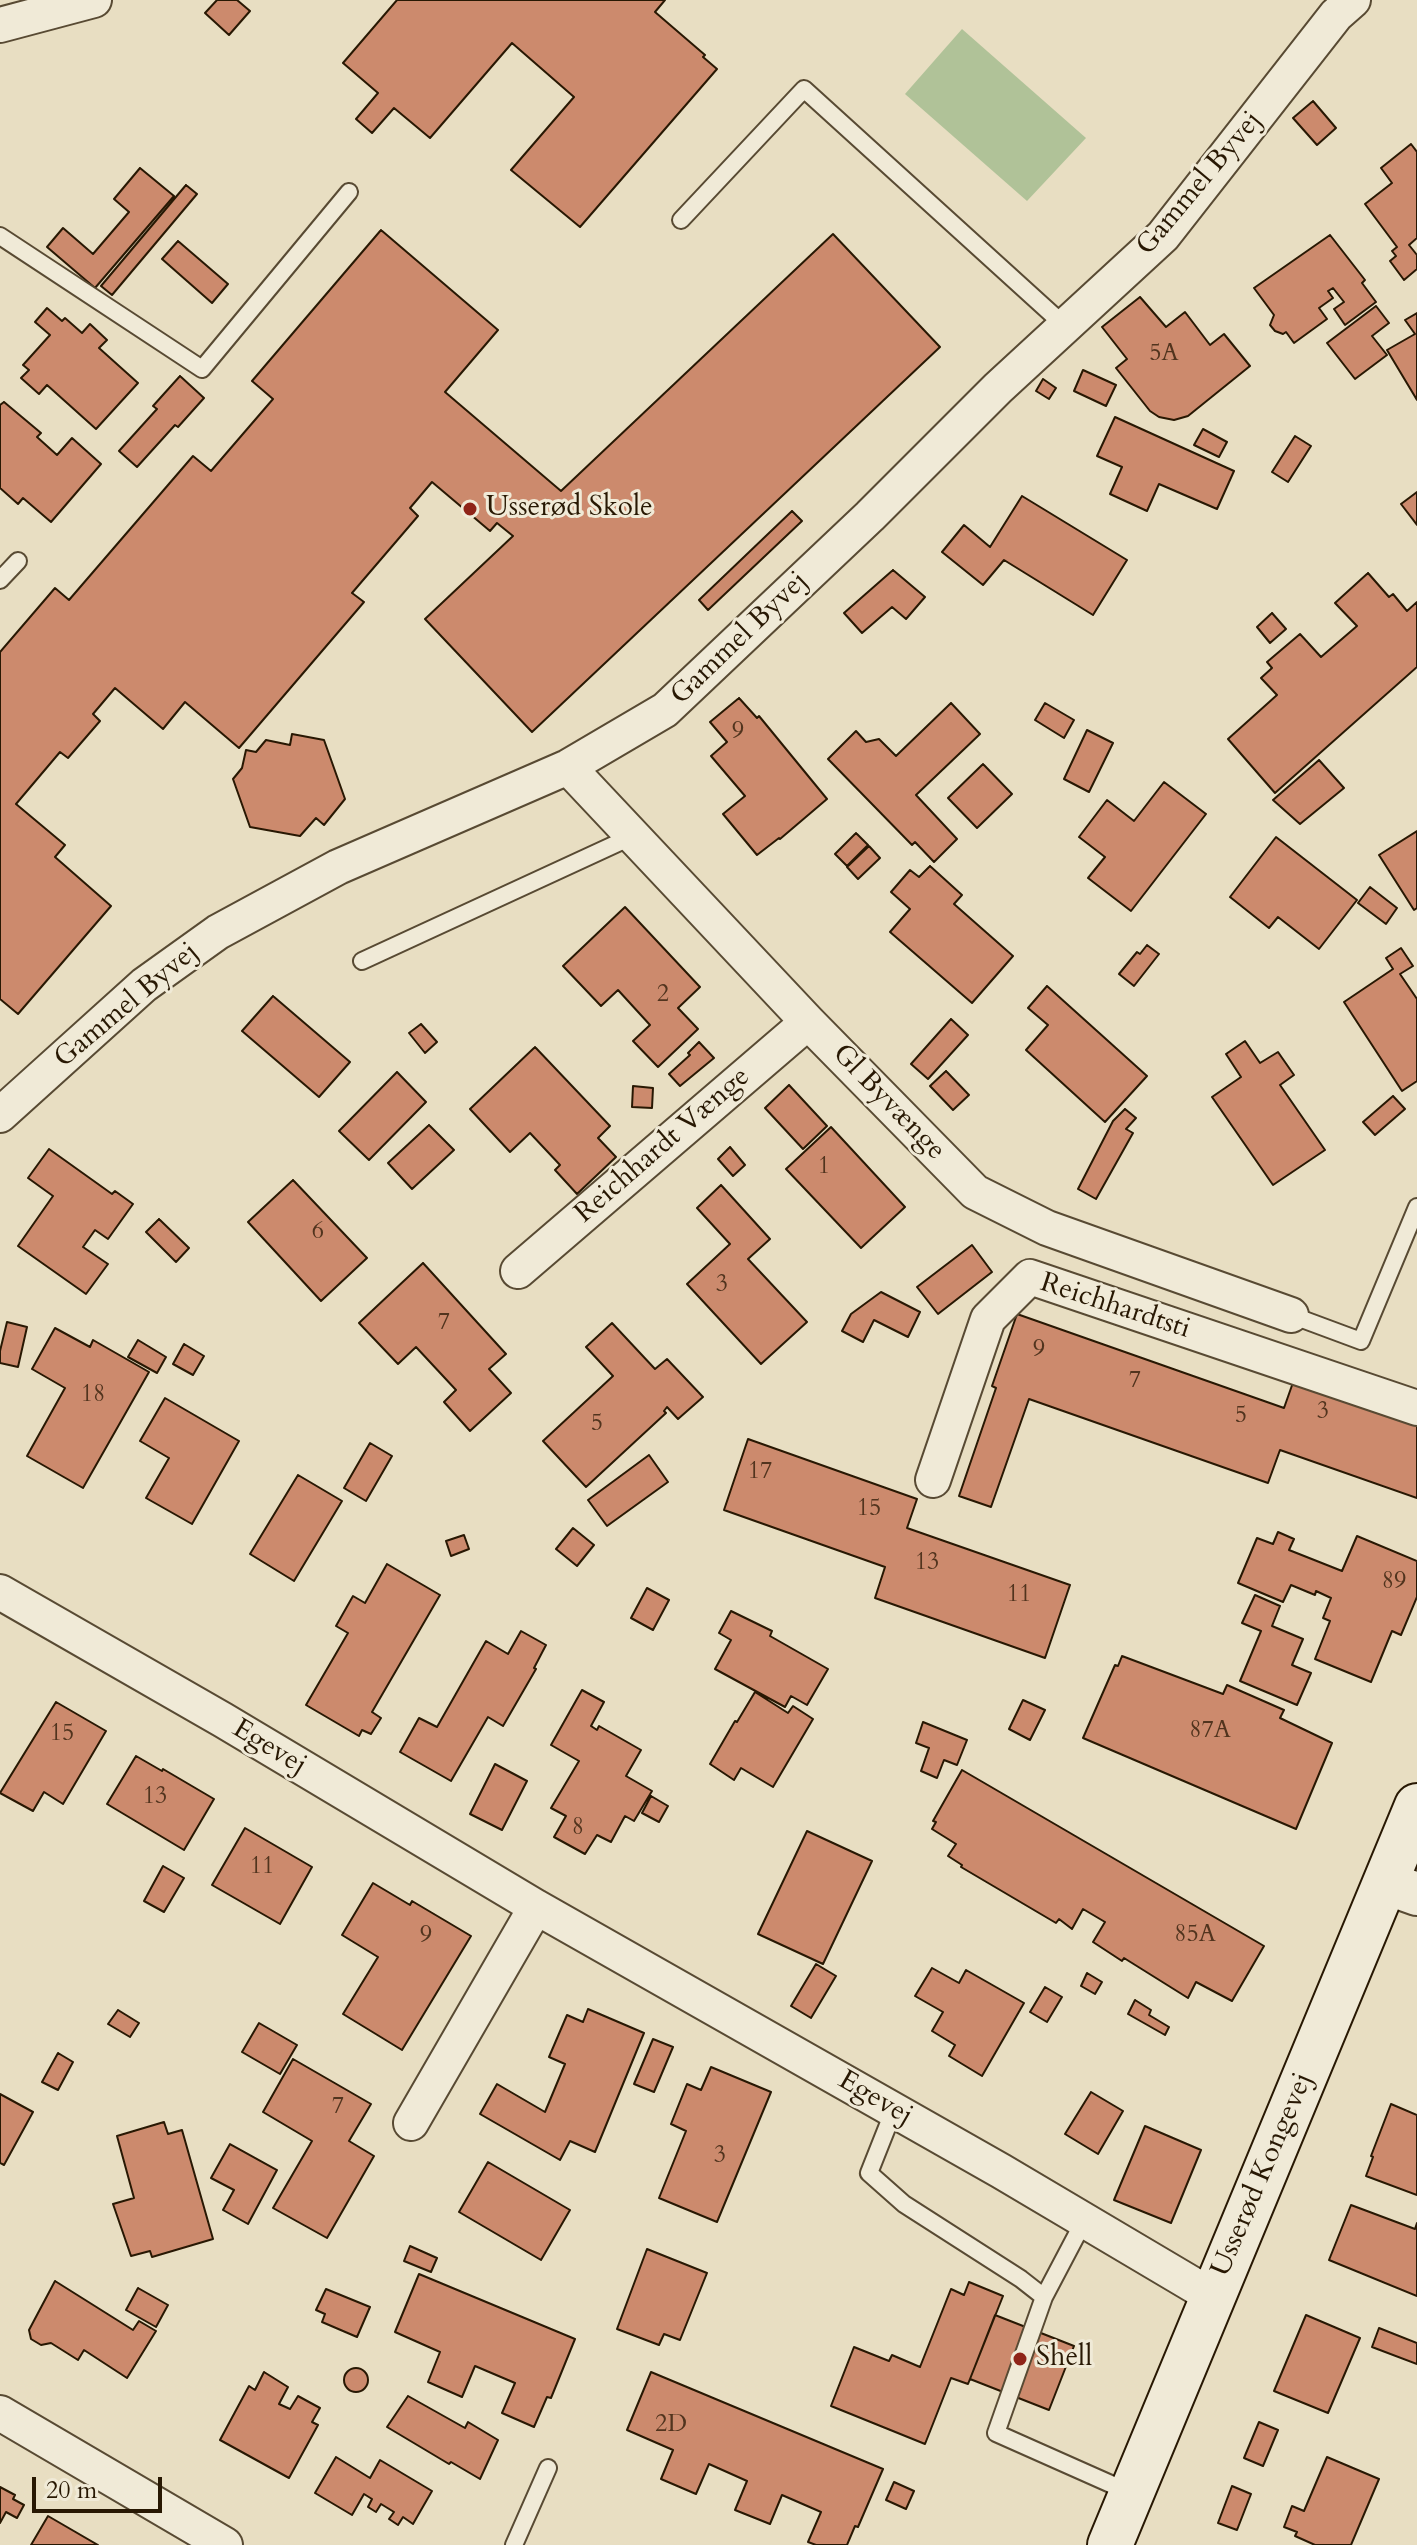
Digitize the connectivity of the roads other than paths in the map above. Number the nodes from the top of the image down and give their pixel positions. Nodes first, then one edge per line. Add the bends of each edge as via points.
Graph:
1 (94, 0) edge
2 (1353, 0) edge
3 (48, 6) edge
4 (0, 25) edge
5 (349, 192) dead end
6 (681, 220) dead end
7 (0, 236) edge
8 (1065, 326) junction
9 (18, 561) dead end
10 (0, 580) edge
11 (568, 767) junction
12 (633, 836) junction
13 (362, 961) dead end
14 (808, 1022) junction
15 (0, 1115) edge
16 (1417, 1207) edge
17 (518, 1271) dead end
18 (1291, 1315) joint
19 (1417, 1408) edge
20 (933, 1480) dead end
21 (0, 1592) edge
22 (1417, 1806) edge
23 (1402, 1888) edge
24 (536, 1907) junction
25 (894, 2110) junction
26 (411, 2123) dead end
27 (1084, 2221) junction
28 (1212, 2296) junction
29 (1044, 2297) junction
30 (0, 2413) edge
31 (548, 2468) dead end
32 (1131, 2493) junction
33 (225, 2545) edge
34 (514, 2545) edge
35 (1110, 2545) edge

1 - 3 street
2 - 8 street, Gammel Byvej via 1163,236
3 - 4 street
5 - 7 lane via 202,369
6 - 8 lane via 804,89
8 - 11 street, Gammel Byvej via 665,710
9 - 10 lane
11 - 12 street, Gl Byvænge
11 - 15 street, Gammel Byvej via 338,867 218,932 144,985
12 - 13 lane
12 - 14 street, Gl Byvænge
14 - 17 street, Reichhardt Vænge
14 - 18 street, Gl Byvænge via 975,1192 1047,1228
16 - 18 lane via 1361,1341
19 - 20 street, Reichhardtsti via 1030,1277 988,1319
21 - 24 street, Egevej
22 - 23 main road, Usserød Kongevej
23 - 28 main road, Usserød Kongevej
24 - 25 street, Egevej
24 - 26 street
25 - 27 street, Egevej
25 - 29 lane via 869,2173 904,2204
27 - 28 street, Egevej
27 - 29 lane
28 - 32 main road, Usserød Kongevej
29 - 32 lane via 996,2433
30 - 33 street
31 - 34 lane
32 - 35 main road, Usserød Kongevej

